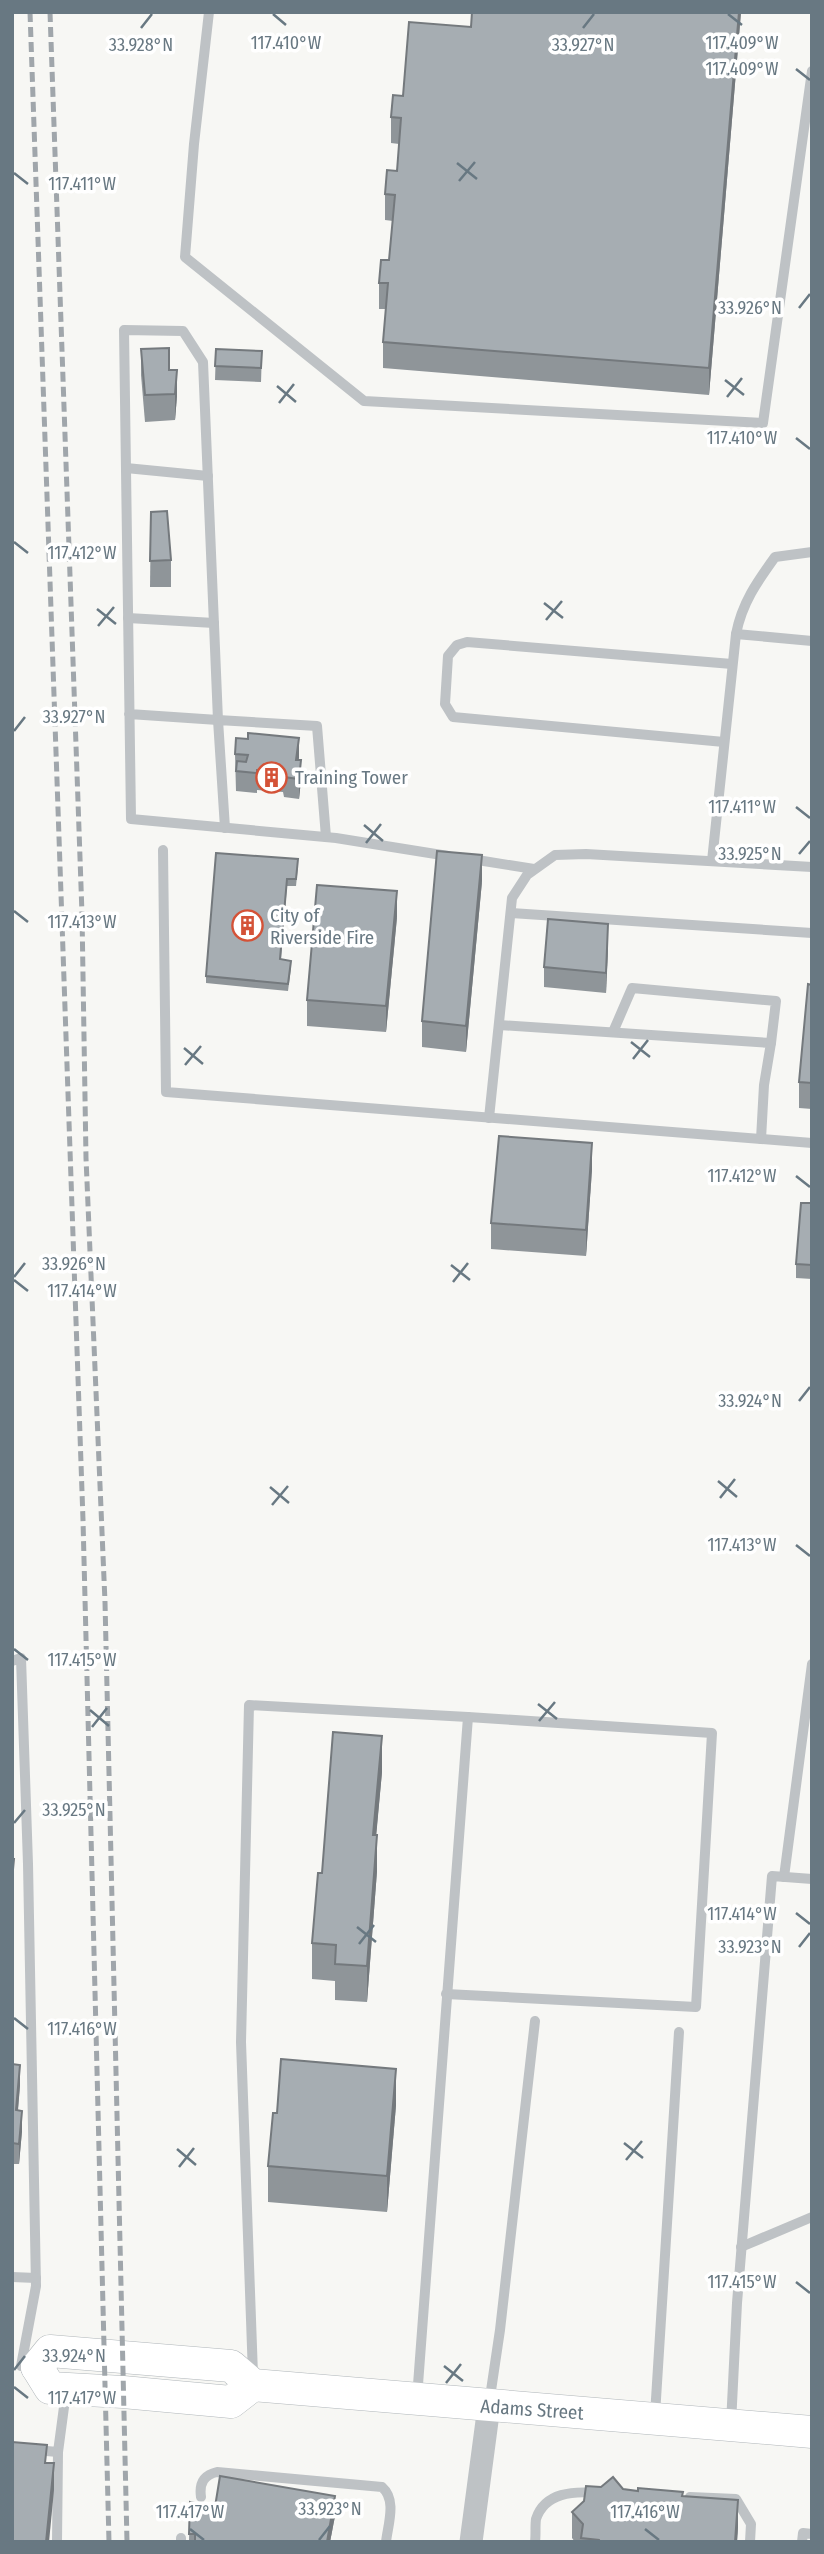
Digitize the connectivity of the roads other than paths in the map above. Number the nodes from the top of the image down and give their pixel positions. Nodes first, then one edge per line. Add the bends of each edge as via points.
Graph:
1 (209, 12) edge
2 (812, 71) edge
3 (126, 468) junction
4 (208, 476) junction
5 (812, 552) edge
6 (128, 618) junction
7 (214, 623) junction
8 (736, 634) junction
9 (812, 641) edge
10 (732, 664) junction
11 (129, 713) junction
12 (218, 720) junction
13 (724, 742) junction
14 (225, 828) junction
15 (326, 837) junction
16 (163, 850) dead end
17 (712, 861) junction
18 (812, 867) edge
19 (534, 869) junction
20 (511, 913) junction
21 (812, 933) edge
22 (499, 1024) junction
23 (613, 1032) junction
24 (771, 1043) junction
25 (489, 1118) junction
26 (761, 1139) junction
27 (812, 1143) edge
28 (12, 1661) edge
29 (812, 1664) edge
30 (468, 1717) junction
31 (784, 1877) junction
32 (812, 1879) edge
33 (446, 1994) junction
34 (535, 2021) dead end
35 (679, 2032) dead end
36 (812, 2217) edge
37 (741, 2247) junction
38 (12, 2277) edge
39 (36, 2278) junction
40 (23, 2366) edge
41 (253, 2385) junction
42 (67, 2389) junction
43 (417, 2399) junction
44 (489, 2406) junction
45 (655, 2418) junction
46 (731, 2425) junction
47 (812, 2432) edge
48 (12, 2448) edge
49 (58, 2452) junction
50 (607, 2493) edge
51 (201, 2497) dead end
52 (684, 2497) edge
53 (812, 2534) edge
54 (57, 2542) edge
55 (386, 2542) edge
56 (471, 2542) edge
57 (535, 2542) edge
58 (750, 2542) edge
59 (802, 2542) edge

1 - 2 lane via 185,257 363,401 762,423
3 - 4 lane
3 - 4 lane via 124,330 183,331 203,362
3 - 6 lane
4 - 7 lane
5 - 8 lane via 775,558 748,596
6 - 7 lane
6 - 11 lane
7 - 12 lane
8 - 9 lane
8 - 10 lane
10 - 13 lane
10 - 13 lane via 467,642 457,645 448,656 445,704 453,717
11 - 12 lane
11 - 14 lane via 131,820
12 - 14 lane
12 - 15 lane via 317,726
13 - 17 lane
14 - 15 lane
15 - 19 lane
16 - 25 lane via 166,1092
17 - 18 lane
17 - 19 lane via 555,855
19 - 20 lane via 512,898
20 - 21 lane
20 - 22 lane
22 - 23 lane
22 - 25 lane
23 - 24 lane
23 - 24 lane via 632,988 776,1001
24 - 26 lane
25 - 26 lane
26 - 27 lane
28 - 39 lane via 21,1658
29 - 31 lane
30 - 33 lane
30 - 33 lane via 712,1734 696,2007
30 - 41 lane via 249,1705 241,2042
31 - 32 lane
31 - 37 lane via 772,1876
33 - 43 lane
34 - 44 lane
35 - 45 lane
36 - 37 lane
37 - 46 lane
38 - 39 lane
39 - 40 lane
40 - 41 main road via 50,2351 122,2355 231,2366
40 - 42 main road via 50,2388
41 - 42 main road via 231,2402
41 - 43 main road, Adams Street
42 - 49 lane
43 - 44 main road, Adams Street
44 - 45 main road, Adams Street
44 - 56 street
45 - 46 main road, Adams Street
46 - 47 main road, Adams Street
48 - 49 lane
49 - 54 lane
50 - 57 lane via 561,2493 545,2505 537,2519
51 - 55 lane via 202,2481 217,2472 382,2487 391,2503
52 - 58 lane via 736,2499 751,2524
53 - 59 lane via 803,2533

